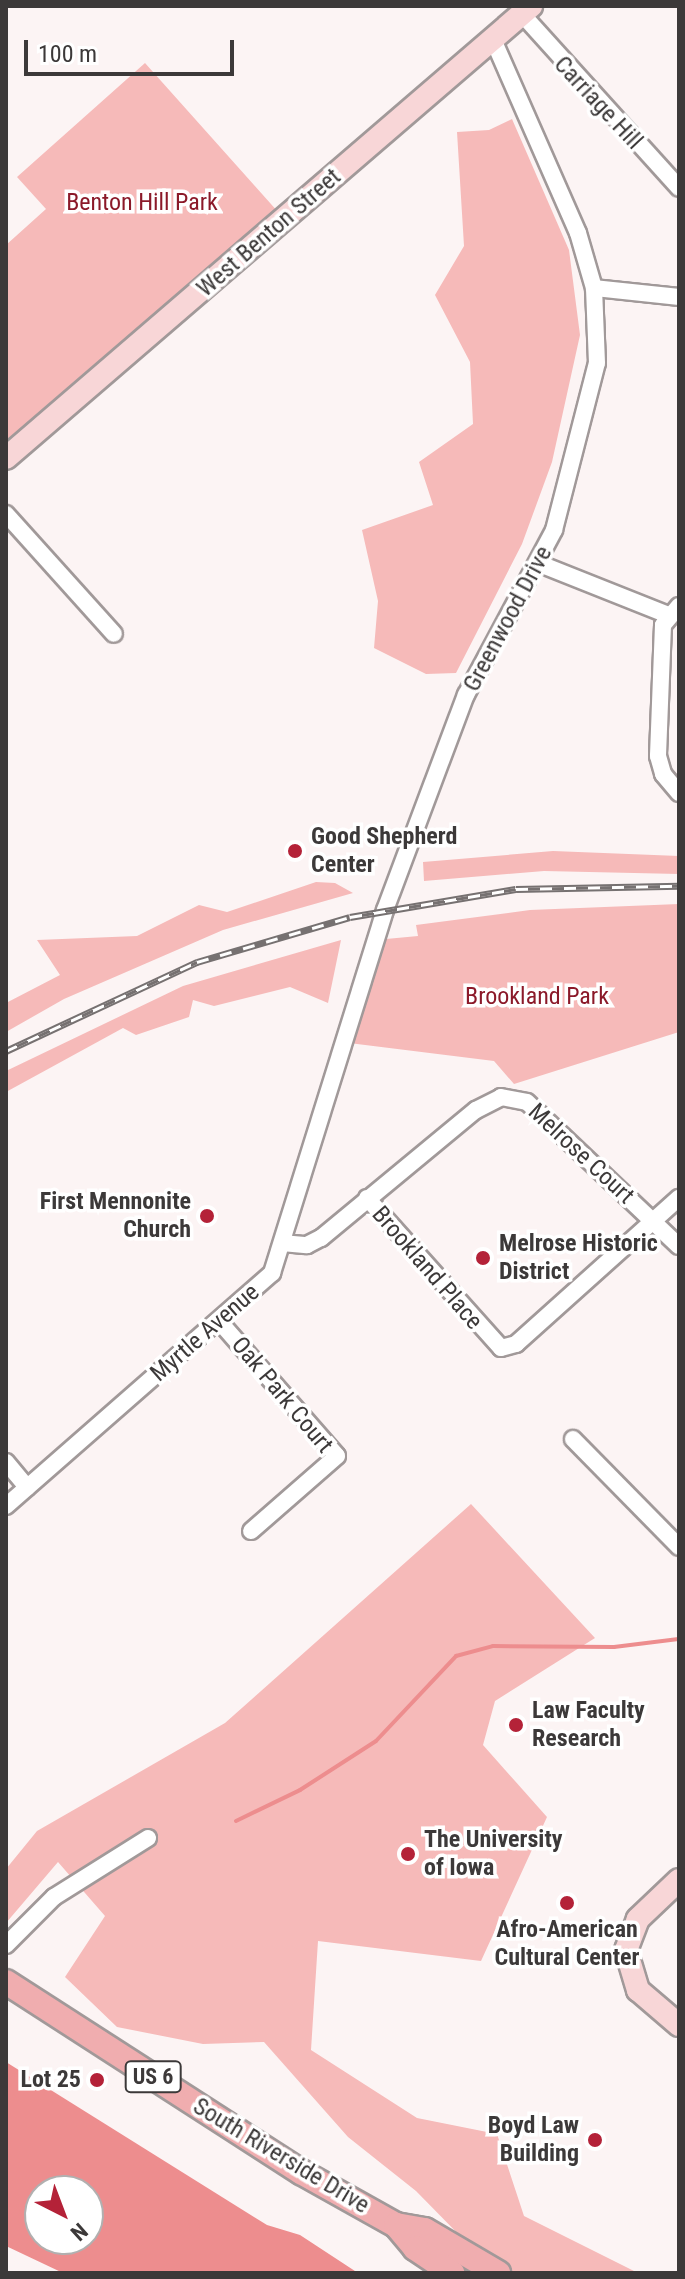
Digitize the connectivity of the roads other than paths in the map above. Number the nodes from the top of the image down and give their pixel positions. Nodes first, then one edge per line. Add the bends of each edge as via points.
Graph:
1 (526, 10) edge
2 (493, 39) junction
3 (679, 188) edge
4 (594, 288) junction
5 (679, 297) edge
6 (6, 458) edge
7 (6, 514) edge
8 (540, 564) junction
9 (674, 611) edge
10 (114, 634) dead end
11 (679, 793) edge
12 (367, 1198) junction
13 (679, 1198) edge
14 (653, 1221) junction
15 (282, 1243) junction
16 (679, 1246) edge
17 (219, 1321) junction
18 (573, 1439) dead end
19 (6, 1462) edge
20 (27, 1487) junction
21 (6, 1506) edge
22 (251, 1531) dead end
23 (679, 1547) edge
24 (148, 1838) dead end
25 (679, 1880) edge
26 (6, 1945) edge
27 (6, 1982) edge
28 (679, 2025) edge
29 (396, 2225) junction
30 (452, 2273) edge
31 (498, 2273) edge

1 - 2 street, West Benton Street
1 - 3 street, Carriage Hill
2 - 4 street, Greenwood Drive via 578,233
2 - 6 street, West Benton Street
4 - 5 street
4 - 8 street, Greenwood Drive via 597,363 554,530
7 - 10 street
8 - 9 street
8 - 15 street, Greenwood Drive via 479,663 466,695 385,910
9 - 11 street via 663,625 658,756 663,774
12 - 14 street, Melrose Court via 490,1101 517,1099
12 - 14 street, Brookland Place via 501,1348 516,1344
12 - 15 street via 313,1243
13 - 14 street
14 - 16 street, Melrose Court
15 - 17 street, Myrtle Avenue via 272,1273
17 - 20 street, Myrtle Avenue
17 - 22 street, Oak Park Court via 337,1456
18 - 23 street
19 - 20 street
20 - 21 street, Myrtle Avenue
24 - 26 street via 54,1897
25 - 28 street via 638,1919 626,1950 638,1990
27 - 29 main road, South Riverside Drive / US 6 via 301,2172
29 - 30 main road, South Riverside Drive / US 6 via 415,2248
29 - 31 main road, South Riverside Drive / US 6 via 425,2230

